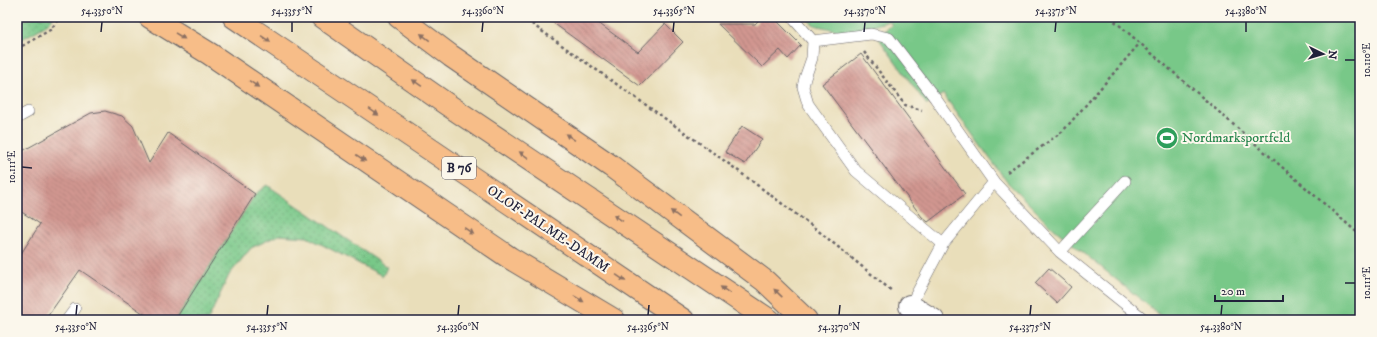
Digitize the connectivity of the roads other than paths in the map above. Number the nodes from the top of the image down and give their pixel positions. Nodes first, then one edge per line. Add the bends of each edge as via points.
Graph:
1 (151, 17) edge
2 (234, 17) edge
3 (322, 17) edge
4 (399, 17) edge
5 (792, 17) edge
6 (813, 41) junction
7 (28, 112) dead end
8 (17, 118) edge
9 (1125, 181) dead end
10 (994, 182) junction
11 (943, 244) junction
12 (1060, 252) junction
13 (910, 306) joint
14 (75, 309) dead end
15 (67, 320) edge
16 (614, 320) edge
17 (683, 320) edge
18 (769, 320) edge
19 (806, 320) edge
20 (933, 320) edge
21 (1145, 320) edge

1 -> 16 highway via 510,258
2 -> 17 highway, OLOF-PALME-DAMM / B 76
18 -> 3 highway
19 -> 4 highway via 766,281
5 - 6 lane
6 - 10 lane via 871,34 889,38
6 - 11 lane via 812,58 803,87 808,104 856,171
7 - 8 lane
9 - 12 lane
10 - 11 lane
10 - 12 lane
11 - 13 lane
12 - 21 lane
13 - 20 street
14 - 15 lane

